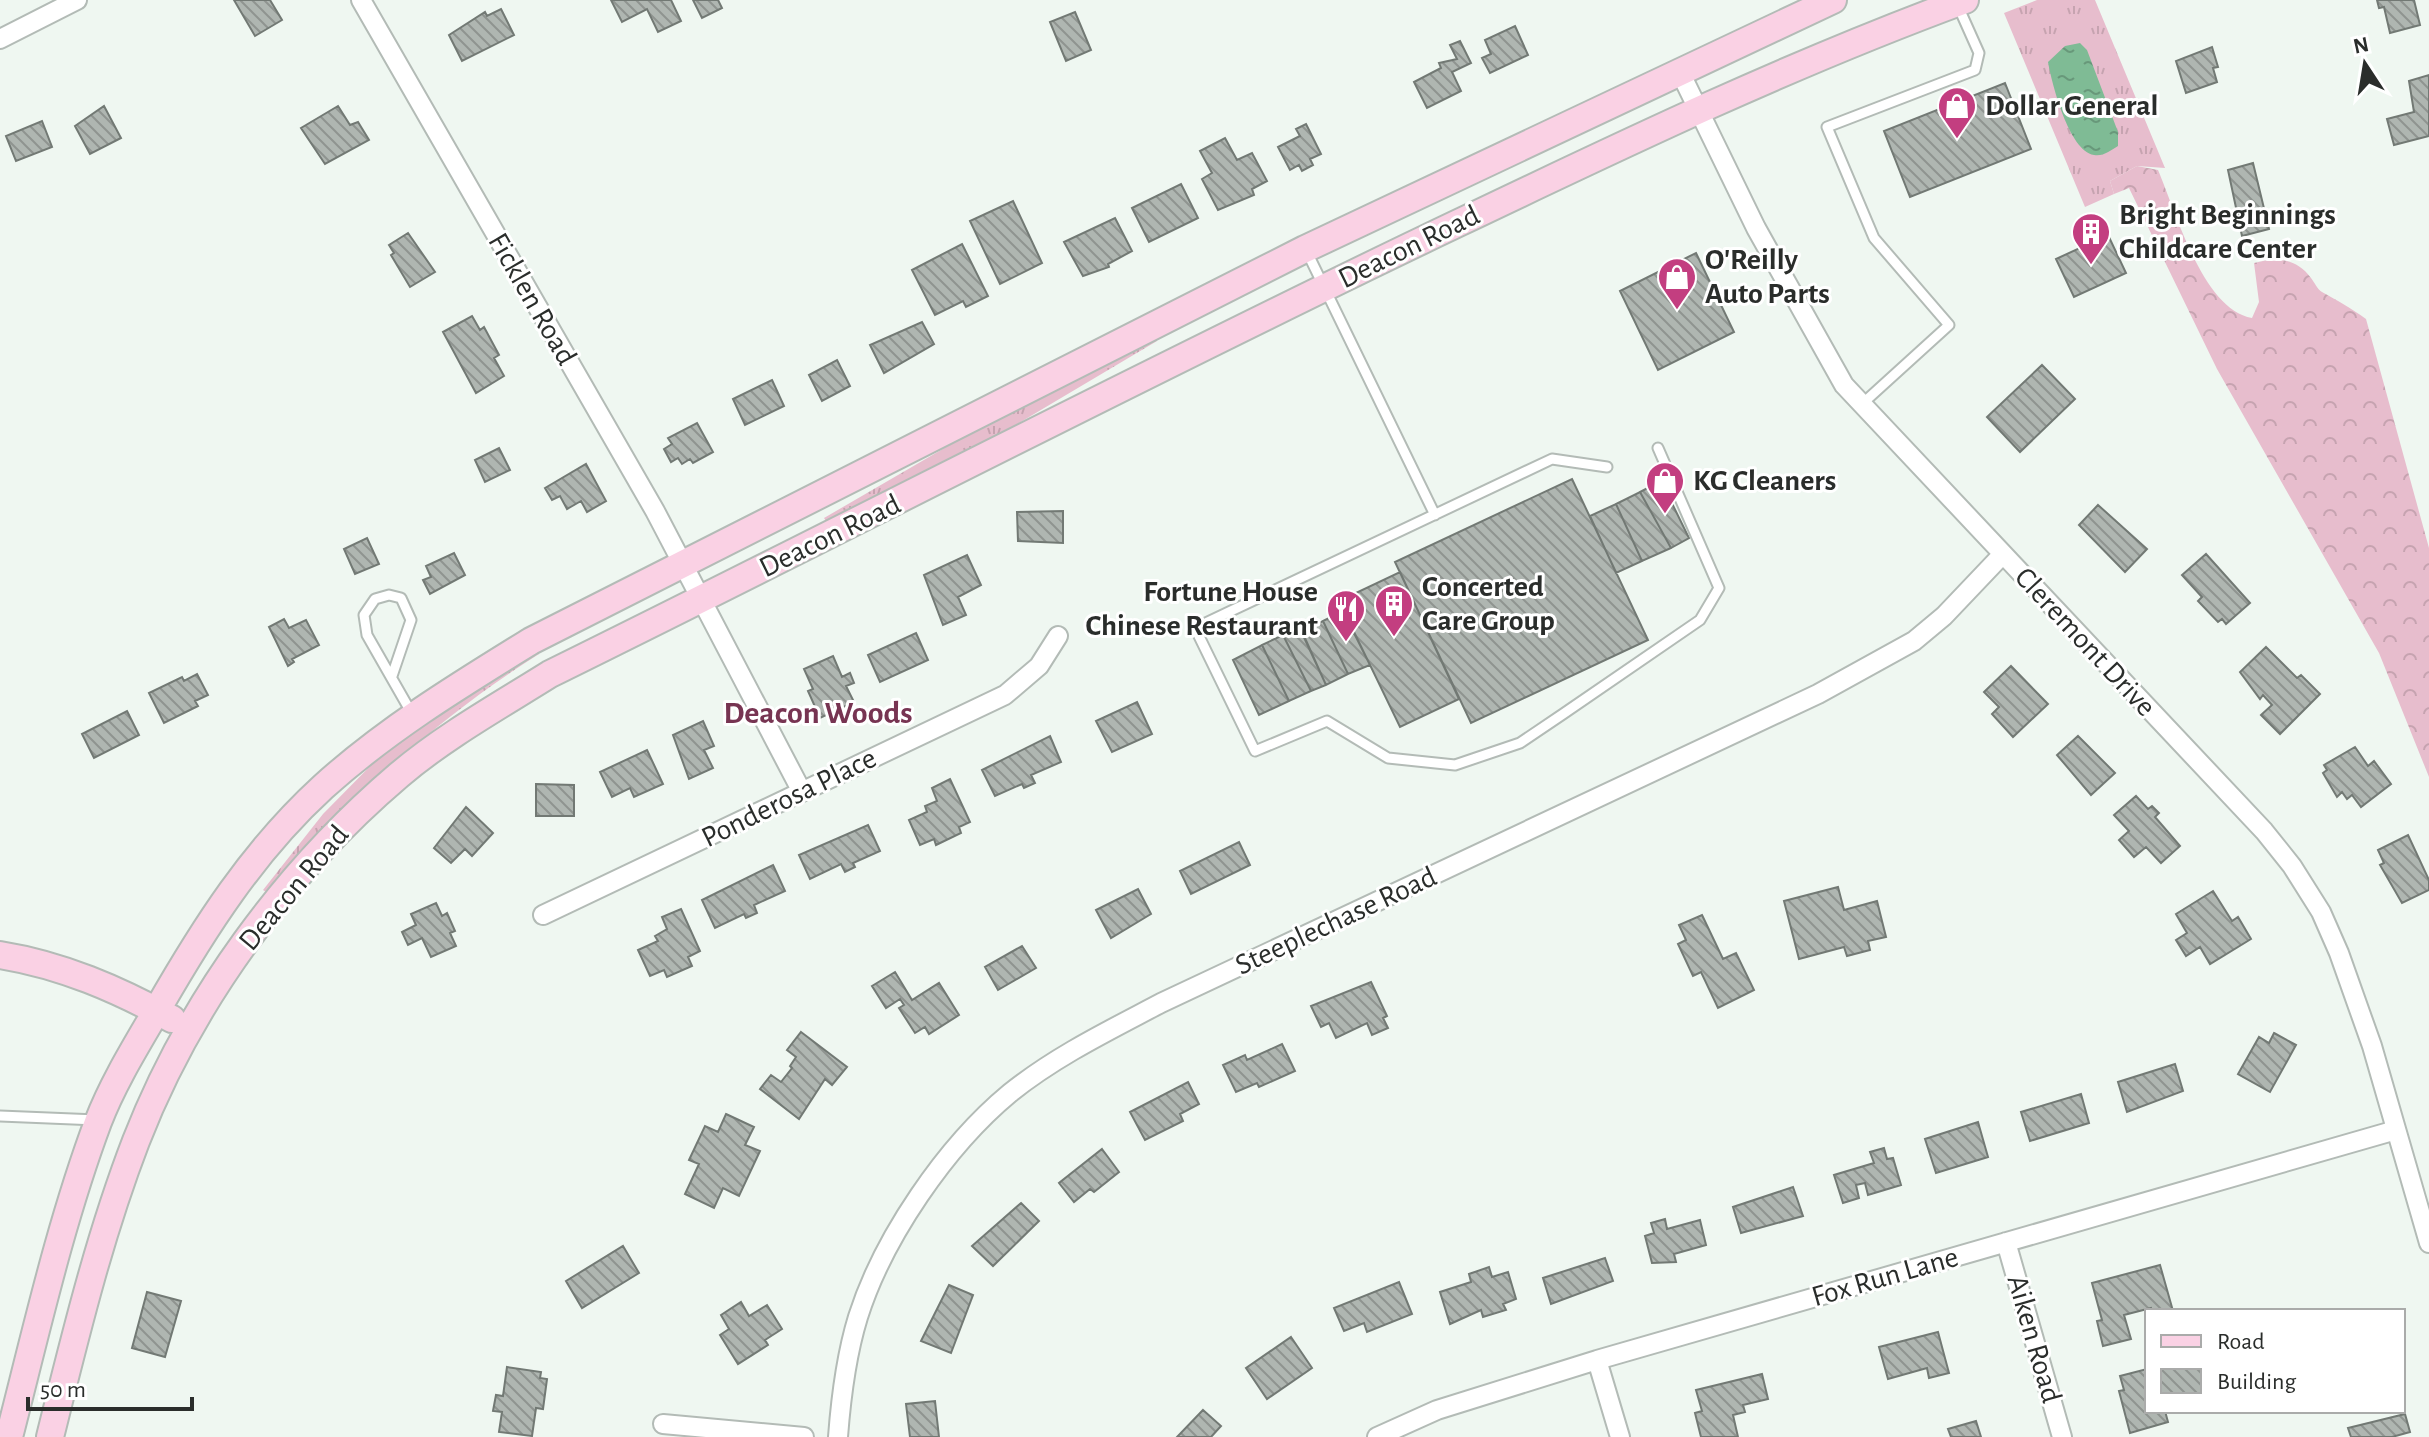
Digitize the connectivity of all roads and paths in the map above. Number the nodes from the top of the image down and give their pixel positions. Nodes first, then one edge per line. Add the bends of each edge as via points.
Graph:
1 (77, 0) edge
2 (361, 0) edge
3 (1833, 0) edge
4 (1961, 2) edge
5 (0, 39) edge
6 (1679, 70) junction
7 (1697, 109) junction
8 (1305, 249) junction
9 (1326, 287) junction
10 (1861, 405) junction
11 (1658, 448) dead end
12 (1607, 467) dead end
13 (1435, 515) junction
14 (2002, 555) junction
15 (682, 567) junction
16 (699, 600) junction
17 (1058, 636) dead end
18 (392, 676) junction
19 (413, 715) junction
20 (802, 792) junction
21 (543, 915) dead end
22 (0, 955) edge
23 (157, 1010) junction
24 (190, 1029) junction
25 (0, 1116) edge
26 (99, 1120) junction
27 (2396, 1130) junction
28 (2006, 1242) junction
29 (2429, 1243) edge
30 (1597, 1360) junction
31 (663, 1424) dead end
32 (9, 1437) edge
33 (50, 1437) edge
34 (804, 1437) edge
35 (838, 1437) edge
36 (1377, 1437) edge
37 (1620, 1437) edge
38 (2062, 1437) edge

1 - 5 street
2 - 15 street, Ficklen Road via 655,511
3 - 6 main road, Deacon Road
4 - 7 main road, Deacon Road
4 - 10 lane via 1979,53 1975,70 1827,127 1874,238 1949,325
6 - 7 street, Cleremont Drive
6 - 8 main road, Deacon Road
7 - 9 main road, Deacon Road
7 - 10 street, Cleremont Drive via 1831,365
8 - 9 lane
8 - 15 main road, Deacon Road
9 - 13 lane
9 - 16 main road, Deacon Road
10 - 14 street, Cleremont Drive
11 - 13 lane via 1719,588 1700,620 1520,743 1455,765 1388,758 1327,721 1255,751 1195,628
12 - 13 lane via 1552,459
14 - 27 street, Cleremont Drive via 2292,866 2339,953
14 - 35 street, Steeplechase Road via 1944,616 1887,657 1161,1003 1090,1040 1010,1093 945,1161 885,1257 856,1327
15 - 16 street, Ficklen Road
15 - 19 main road, Deacon Road via 531,641
16 - 20 street, Ficklen Road
16 - 24 main road, Deacon Road via 550,674 398,775 301,872
17 - 20 street, Ponderosa Place via 1039,666 1005,695
18 - 18 lane via 367,635 364,615 375,599 389,595 401,598 411,620
18 - 19 lane
19 - 23 main road, Deacon Road via 322,788 267,842 206,925
20 - 21 street, Ponderosa Place
22 - 23 main road via 76,973
23 - 24 main road
23 - 26 main road, Deacon Road
24 - 33 main road, Deacon Road via 163,1079 118,1191
25 - 26 lane
26 - 32 main road, Deacon Road
27 - 28 street, Fox Run Lane
27 - 29 street, Cleremont Drive
28 - 30 street, Fox Run Lane
28 - 38 street, Aiken Road
30 - 36 street, Fox Run Lane via 1437,1410
30 - 37 street
31 - 34 street

